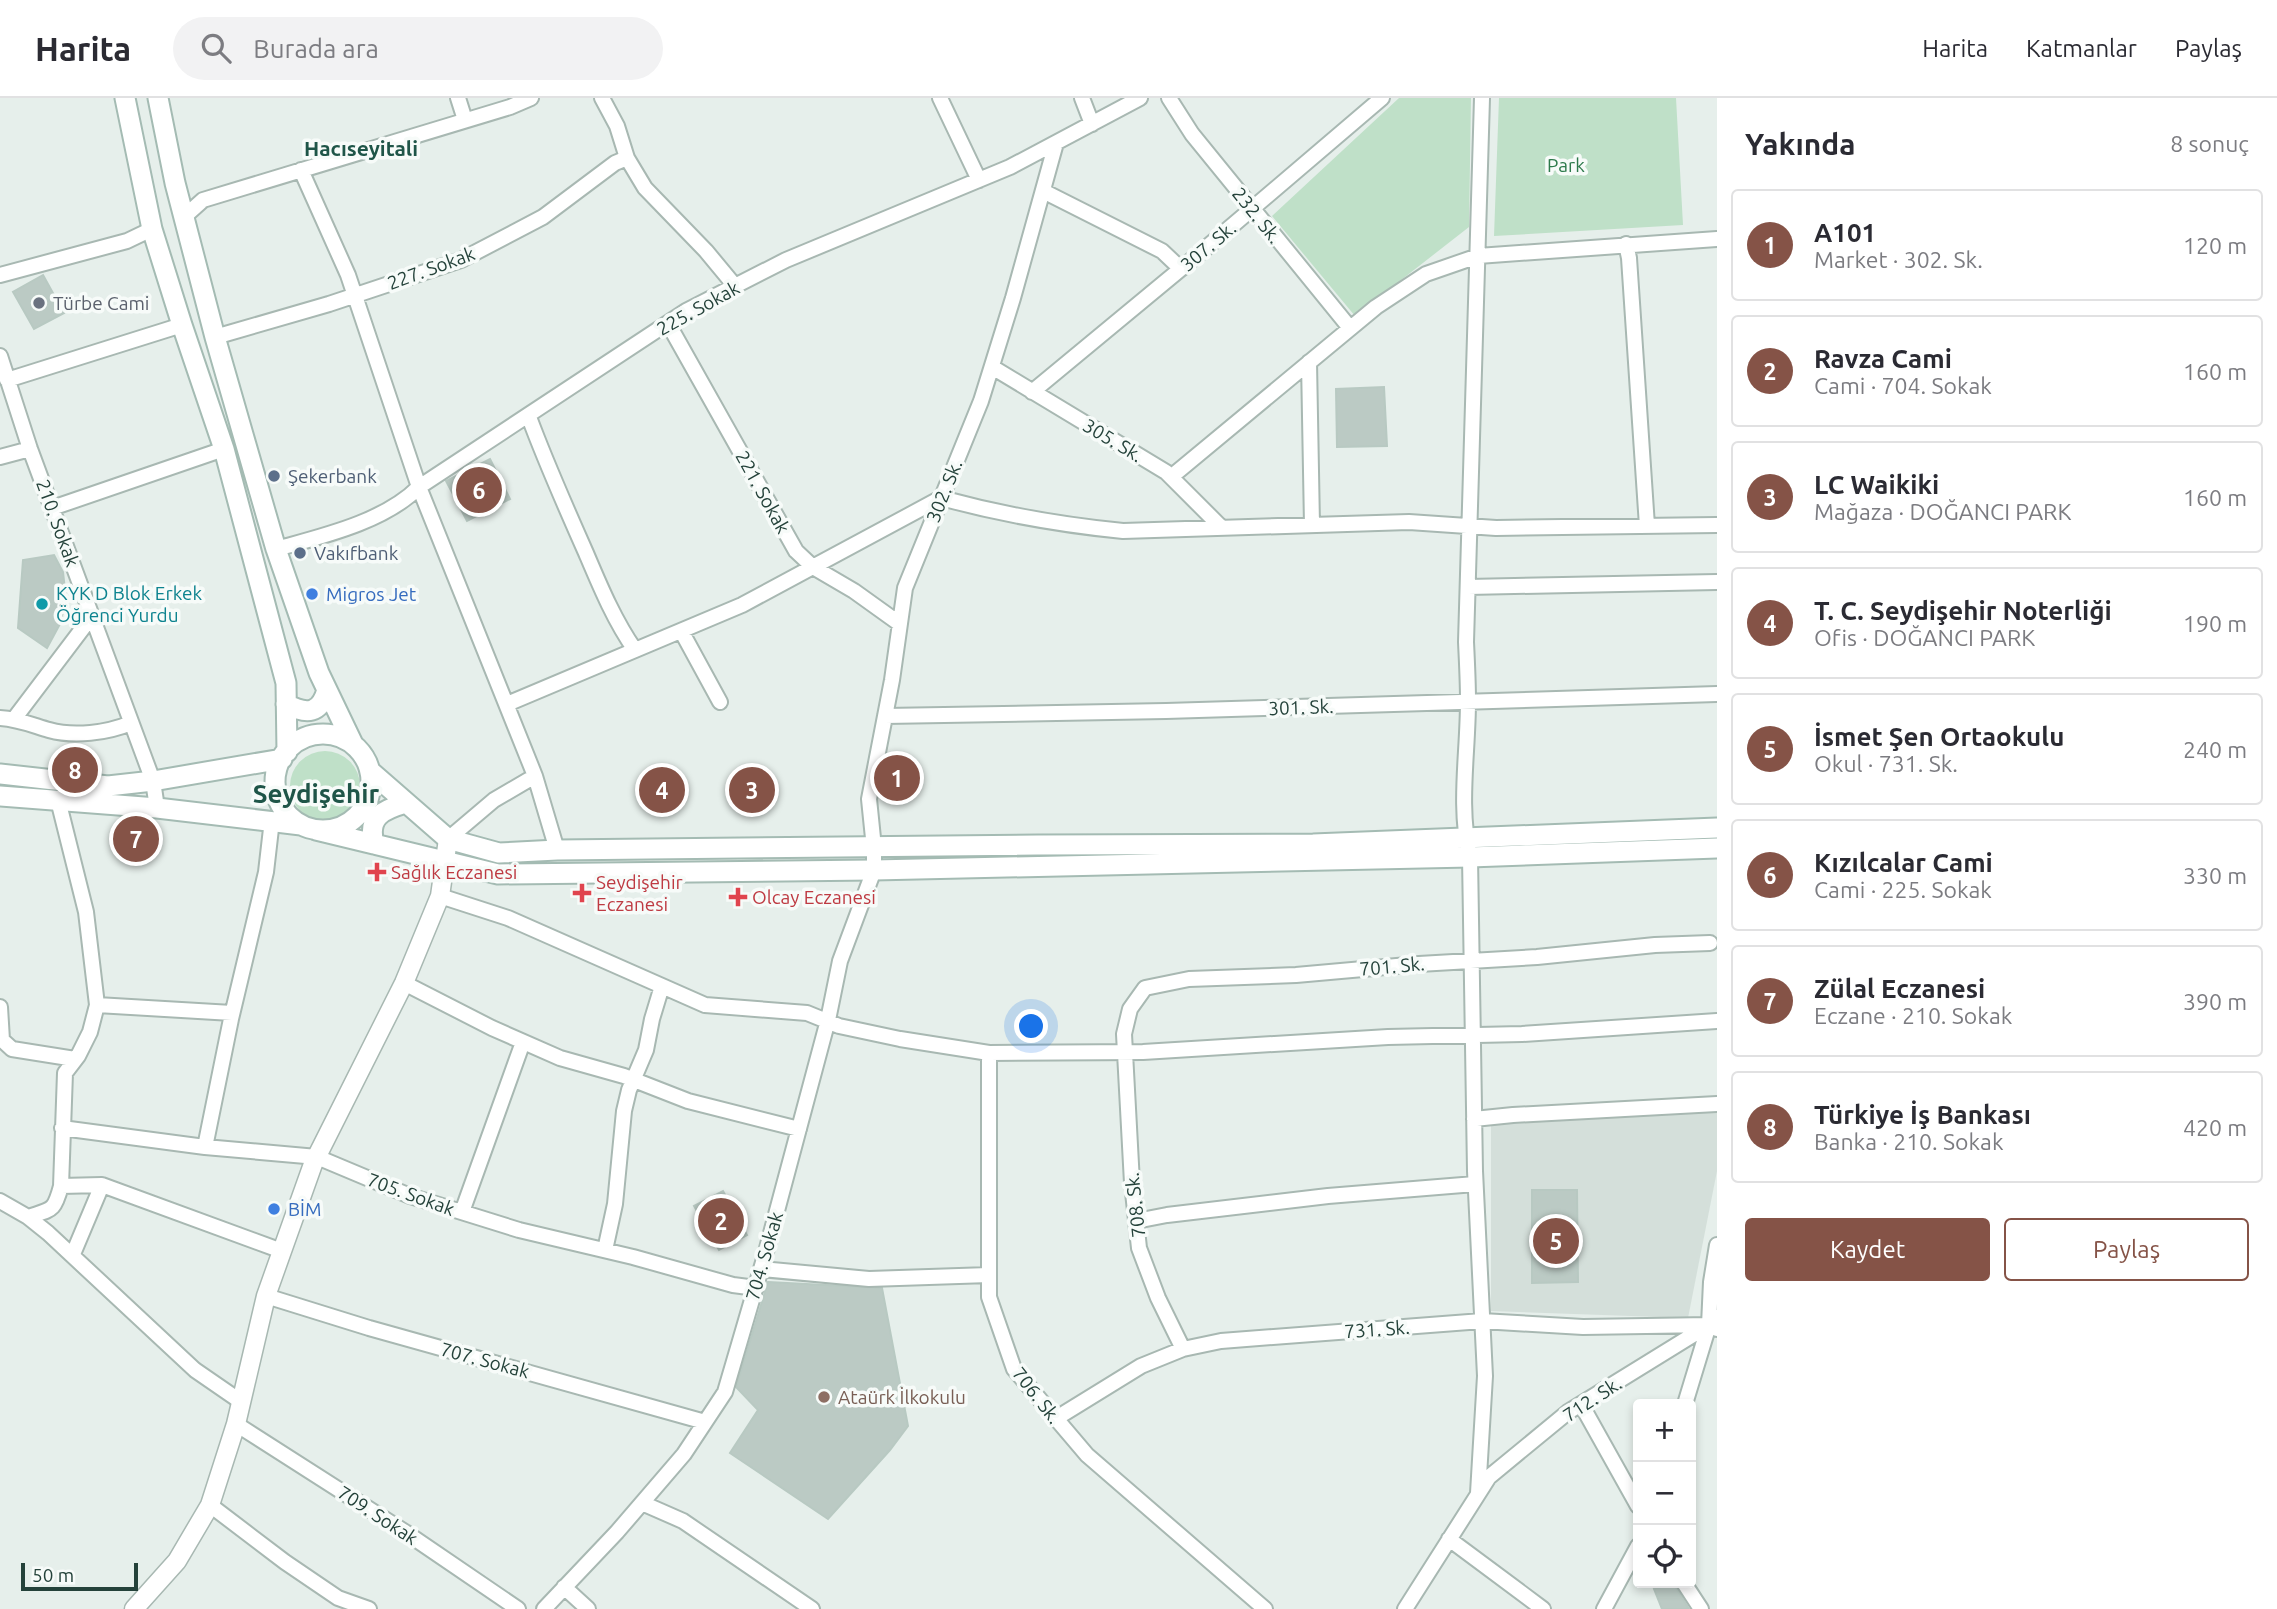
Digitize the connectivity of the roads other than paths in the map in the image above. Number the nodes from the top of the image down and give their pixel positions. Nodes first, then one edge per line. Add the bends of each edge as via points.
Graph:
1 (125, 98) edge
2 (158, 98) edge
3 (458, 98) edge
4 (531, 98) edge
5 (602, 98) edge
6 (940, 98) edge
7 (1082, 98) edge
8 (1140, 98) edge
9 (1170, 98) edge
10 (1382, 98) edge
11 (1482, 98) edge
12 (465, 120) junction
13 (1092, 124) junction
14 (1056, 143) junction
15 (627, 158) junction
16 (301, 170) junction
17 (979, 180) junction
18 (1043, 191) junction
19 (1252, 209) junction
20 (184, 217) junction
21 (152, 229) junction
22 (1717, 239) edge
23 (1626, 244) junction
24 (1478, 256) junction
25 (1181, 269) junction
26 (0, 275) edge
27 (735, 286) junction
28 (355, 295) junction
29 (666, 324) junction
30 (182, 326) junction
31 (1350, 328) junction
32 (215, 337) junction
33 (0, 356) edge
34 (1309, 362) junction
35 (992, 367) junction
36 (7, 380) junction
37 (1032, 392) junction
38 (529, 417) junction
39 (30, 449) junction
40 (224, 449) junction
41 (0, 457) edge
42 (1171, 477) junction
43 (419, 487) junction
44 (941, 498) junction
45 (52, 508) junction
46 (1469, 524) junction
47 (1312, 525) junction
48 (1717, 525) edge
49 (1647, 526) junction
50 (1222, 528) junction
51 (276, 549) junction
52 (813, 567) junction
53 (1717, 582) edge
54 (1468, 587) junction
55 (92, 616) junction
56 (900, 624) junction
57 (684, 636) junction
58 (635, 650) junction
59 (327, 690) junction
60 (1717, 694) edge
61 (720, 702) dead end
62 (1468, 702) junction
63 (286, 704) junction
64 (508, 706) junction
65 (885, 716) junction
66 (7, 719) edge
67 (131, 723) junction
68 (353, 744) junction
69 (284, 755) junction
70 (370, 771) junction
71 (0, 774) edge
72 (535, 776) junction
73 (153, 781) junction
74 (0, 796) edge
75 (58, 800) junction
76 (406, 803) junction
77 (157, 808) junction
78 (272, 820) junction
79 (309, 827) junction
80 (1717, 828) edge
81 (448, 839) junction
82 (374, 844) junction
83 (874, 848) junction
84 (1468, 848) junction
85 (1717, 848) edge
86 (557, 850) junction
87 (443, 862) junction
88 (874, 870) junction
89 (440, 896) junction
90 (1710, 943) dead end
91 (1470, 962) junction
92 (404, 983) junction
93 (662, 986) junction
94 (97, 1005) junction
95 (0, 1007) edge
96 (232, 1013) junction
97 (828, 1020) junction
98 (1717, 1021) edge
99 (1473, 1035) junction
100 (523, 1042) junction
101 (989, 1052) junction
102 (1125, 1052) junction
103 (75, 1059) junction
104 (633, 1080) junction
105 (1717, 1104) edge
106 (1474, 1119) junction
107 (62, 1128) junction
108 (799, 1129) junction
109 (205, 1147) junction
110 (317, 1157) junction
111 (1475, 1184) junction
112 (103, 1185) junction
113 (61, 1186) junction
114 (0, 1202) edge
115 (463, 1212) junction
116 (28, 1217) junction
117 (1136, 1221) junction
118 (1717, 1245) edge
119 (605, 1250) junction
120 (282, 1251) junction
121 (73, 1254) junction
122 (761, 1269) junction
123 (989, 1275) junction
124 (755, 1288) junction
125 (266, 1296) junction
126 (1482, 1321) junction
127 (1714, 1324) edge
128 (1183, 1349) junction
129 (1687, 1399) edge
130 (240, 1401) junction
131 (1581, 1404) junction
132 (1055, 1419) junction
133 (705, 1422) junction
134 (236, 1424) junction
135 (1478, 1493) junction
136 (1633, 1497) edge
137 (642, 1503) junction
138 (210, 1505) junction
139 (1449, 1539) junction
140 (1633, 1555) edge
141 (564, 1587) junction
142 (1687, 1588) edge
143 (134, 1609) edge
144 (369, 1609) edge
145 (518, 1609) edge
146 (544, 1609) edge
147 (588, 1609) edge
148 (812, 1609) edge
149 (1265, 1609) edge
150 (1405, 1609) edge
151 (1543, 1609) edge
152 (1604, 1609) edge
153 (1701, 1609) edge

1 - 21 main road
2 - 20 main road
3 - 12 street
4 - 12 street
5 - 15 street
6 - 17 street
7 - 13 street
8 - 13 street, 225. Sokak
9 - 19 street, 232. Sk. via 1192,134
10 - 19 street, 307. Sk.
11 - 24 street
12 - 16 street
13 - 14 street, 225. Sokak
14 - 17 street, 225. Sokak
14 - 18 street, 302. Sk.
15 - 27 street via 645,188
15 - 28 street, 227. Sokak via 543,217 461,260
16 - 20 street via 203,200
16 - 28 street
17 - 27 street, 225. Sokak via 786,260
18 - 25 street via 1162,251
18 - 35 street, 302. Sk.
19 - 25 street, 307. Sk.
19 - 31 street, 232. Sk.
20 - 32 main road
21 - 26 street
21 - 30 main road
22 - 23 street
23 - 24 street
23 - 49 street
24 - 31 street via 1426,274
24 - 46 street
25 - 37 street, 307. Sk.
27 - 29 street, 225. Sokak
28 - 32 street, 227. Sokak
28 - 43 street
29 - 38 street, 225. Sokak
29 - 52 street, 221. Sokak via 796,551
30 - 36 street
30 - 40 main road
31 - 34 street
32 - 51 main road
33 - 36 street, 210. Sokak
34 - 42 street
34 - 47 street
35 - 37 street, 305. Sk.
35 - 44 street, 302. Sk.
36 - 39 street, 210. Sokak
37 - 42 street, 305. Sk.
38 - 43 street, 225. Sokak
38 - 58 street via 600,584
39 - 41 street
39 - 45 street, 210. Sokak
40 - 45 street
40 - 63 main road via 286,683
42 - 50 street, 305. Sk.
43 - 51 street, 225. Sokak via 405,501 338,531
43 - 64 street
44 - 50 street via 1088,528
44 - 52 street
44 - 56 street, 302. Sk. via 905,588
45 - 55 street, 210. Sokak
46 - 47 street
46 - 49 street via 1496,528
46 - 54 street
47 - 50 street
48 - 49 street
51 - 59 main road
52 - 56 street, 221. Sokak
52 - 57 street via 804,579 779,593
52 - 58 street via 742,605
53 - 54 street
54 - 62 street
55 - 66 street
55 - 67 street, 210. Sokak
56 - 65 street, 302. Sk.
57 - 61 street
57 - 64 street
58 - 64 street
59 - 63 main road via 323,704 313,711 299,711
59 - 68 main road
60 - 62 street, 301. Sk.
62 - 65 street, 301. Sk.
62 - 84 street via 1463,800
63 - 69 main road
64 - 72 street
65 - 83 street, 302. Sk. via 869,799
66 - 67 street via 52,731 86,733
67 - 73 street, 210. Sokak
68 - 69 main road via 340,737 318,735 298,742
68 - 70 main road
69 - 73 main road
69 - 79 main road via 276,781 280,803 289,816
70 - 76 main road
70 - 79 main road via 372,787 359,815 339,827
71 - 73 main road via 108,786
72 - 81 street via 494,800
72 - 86 street
73 - 77 street, 210. Sokak
74 - 75 main road
75 - 77 main road
75 - 94 street via 86,912
76 - 81 main road
76 - 82 main road via 390,808 373,822
77 - 78 main road
78 - 79 main road
78 - 96 street via 266,872
79 - 82 main road
80 - 84 main road
81 - 86 main road via 499,853
81 - 87 street
82 - 87 main road
83 - 84 main road via 1313,844
83 - 86 main road
83 - 88 street, 704. Sokak
84 - 85 main road
84 - 88 main road
84 - 91 street
87 - 88 main road via 498,874
87 - 89 street
88 - 97 street, 704. Sokak via 840,961
89 - 92 street
89 - 93 street via 508,918
90 - 91 street, 701. Sk.
91 - 99 street
91 - 102 street, 701. Sk. via 1189,979 1145,988 1130,1009
92 - 100 street
92 - 110 street
93 - 97 street via 705,1005 807,1013
93 - 104 street via 646,1050
94 - 96 street
94 - 103 street via 90,1032
95 - 103 street via 2,1040 12,1049
96 - 109 street
97 - 101 street via 888,1037
97 - 108 street, 704. Sokak
98 - 99 street
99 - 102 street
99 - 106 street
100 - 104 street
100 - 115 street
101 - 102 street
101 - 123 street, 706. Sk.
102 - 117 street, 708. Sk.
103 - 107 street via 65,1073
104 - 108 street via 688,1101
104 - 119 street via 624,1111 615,1204
105 - 106 street
106 - 111 street
107 - 109 street, 705. Sokak
107 - 113 street
108 - 122 street, 704. Sokak
109 - 110 street, 705. Sokak
110 - 115 street, 705. Sokak via 410,1196
110 - 120 street
111 - 117 street via 1328,1196
111 - 126 street
112 - 113 street
112 - 120 street
112 - 121 street
113 - 116 street via 56,1205
114 - 116 street
115 - 119 street, 705. Sokak
116 - 121 street
117 - 128 street, 708. Sk. via 1139,1248
118 - 127 street via 1711,1282
119 - 124 street, 705. Sokak
120 - 125 street
121 - 130 street via 195,1370
122 - 123 street via 869,1279
122 - 124 street, 704. Sokak
123 - 132 street, 706. Sk. via 989,1297 1014,1369
124 - 133 street, 704. Sokak via 725,1392
125 - 130 street
125 - 133 street, 707. Sokak
126 - 127 street, 731. Sk. via 1583,1327
126 - 128 street, 731. Sk. via 1221,1341
126 - 135 street via 1485,1376
127 - 129 street
127 - 131 street, 712. Sk.
128 - 132 street, 731. Sk. via 1142,1366
130 - 134 street
131 - 135 street, 712. Sk. via 1489,1477
131 - 136 street
132 - 149 street, 706. Sk. via 1087,1455
133 - 137 street, 704. Sokak
134 - 138 street
134 - 145 street, 709. Sokak
135 - 139 street, 712. Sk.
137 - 141 street, 704. Sokak
137 - 148 street via 682,1521
138 - 143 street via 177,1561
138 - 144 street via 338,1598
139 - 150 street, 712. Sk.
139 - 151 street
140 - 152 street
141 - 146 street, 704. Sokak
141 - 147 street
142 - 153 street

